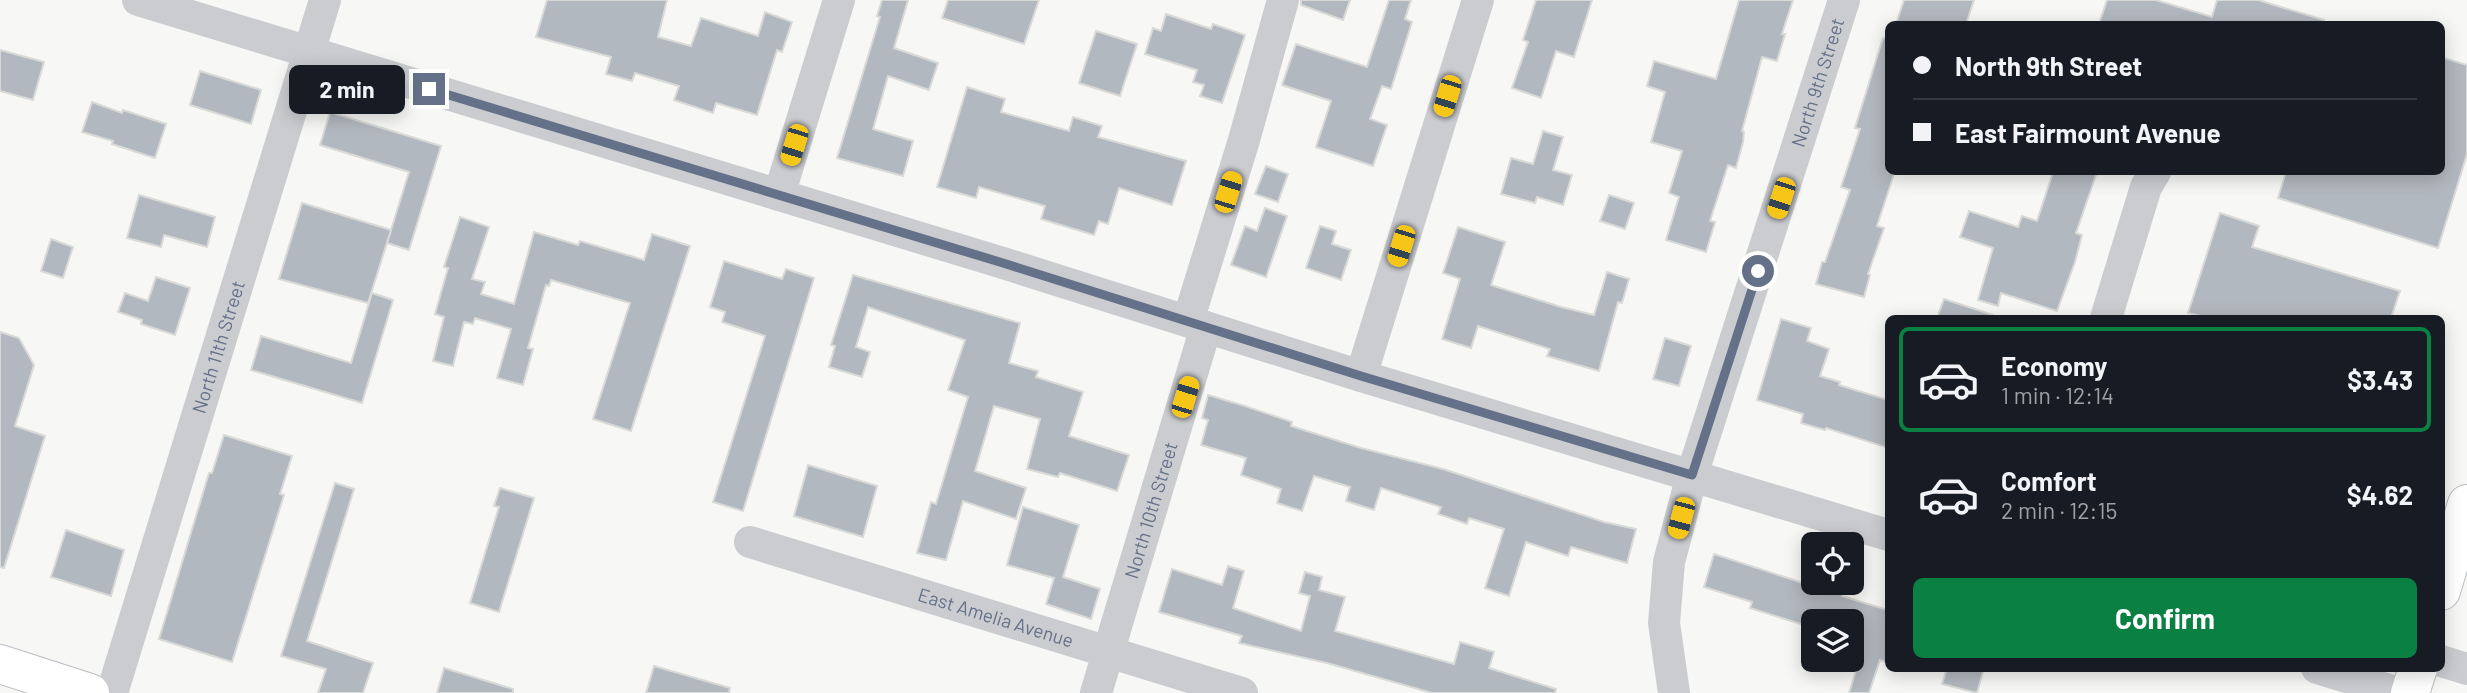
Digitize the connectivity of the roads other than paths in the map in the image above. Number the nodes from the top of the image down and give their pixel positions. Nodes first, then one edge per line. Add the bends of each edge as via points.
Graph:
1 (138, 0) edge
2 (325, 0) edge
3 (839, 0) edge
4 (1283, 0) edge
5 (1478, 0) edge
6 (1844, 0) edge
7 (307, 52) junction
8 (2153, 175) edge
9 (779, 195) junction
10 (2107, 315) edge
11 (1197, 324) junction
12 (1361, 376) junction
13 (1692, 475) junction
14 (2467, 504) edge
15 (1885, 534) edge
16 (750, 542) dead end
17 (2445, 578) edge
18 (1109, 652) junction
19 (2445, 662) edge
20 (0, 664) edge
21 (2467, 669) edge
22 (2330, 672) edge
23 (2417, 672) edge
24 (90, 693) edge
25 (112, 693) edge
26 (1096, 693) edge
27 (1242, 693) edge
28 (1674, 693) edge
29 (2399, 693) edge
30 (2410, 693) edge

1 - 7 street
2 - 7 street, North 11th Street
3 - 9 street
4 - 11 street, North 10th Street
5 - 12 street
6 - 13 street, North 9th Street
7 - 9 street
7 - 25 street, North 11th Street
8 - 10 street
9 - 11 street
11 - 12 street
11 - 18 street, North 10th Street
12 - 13 street
13 - 15 street
13 - 28 street, North 9th Street via 1669,562 1664,623
14 - 17 main road
16 - 18 street, East Amelia Avenue
18 - 26 street, North 10th Street
18 - 27 street, East Amelia Avenue
19 - 21 street
20 - 24 main road
22 - 29 street
23 - 30 main road

